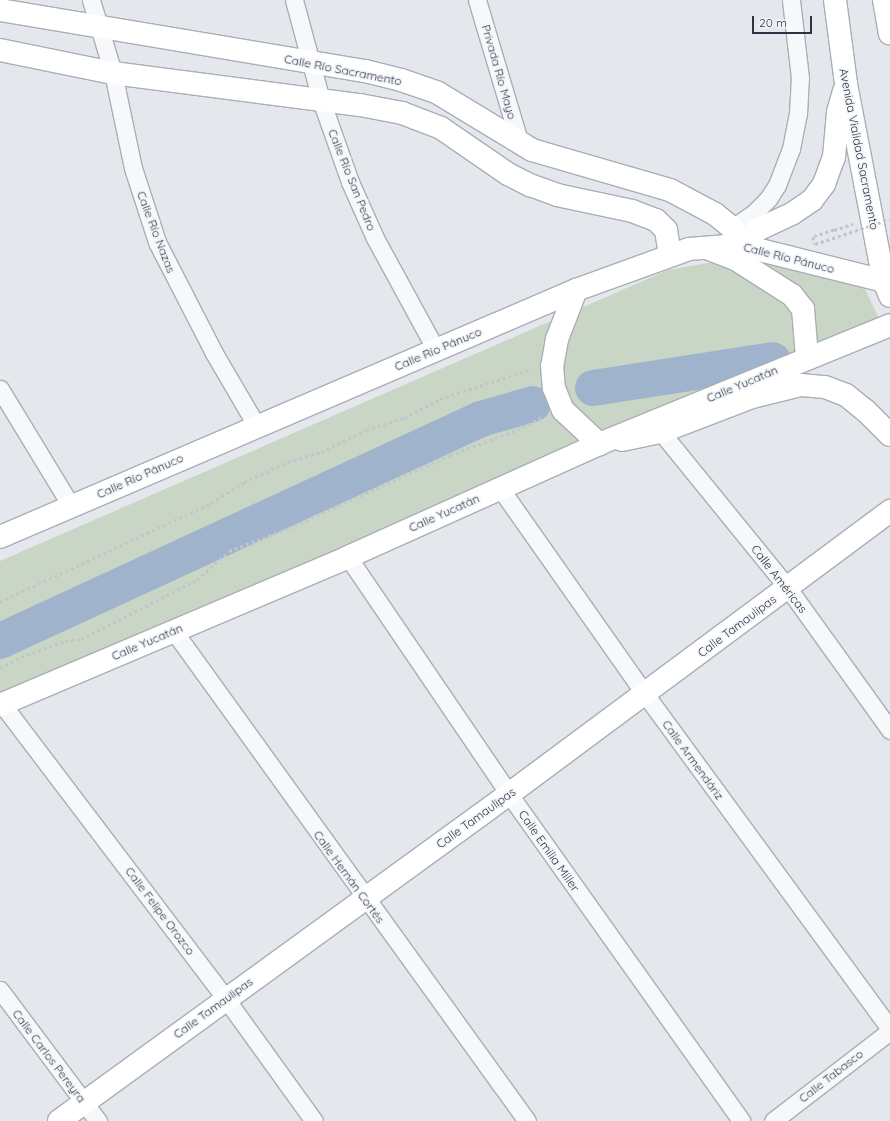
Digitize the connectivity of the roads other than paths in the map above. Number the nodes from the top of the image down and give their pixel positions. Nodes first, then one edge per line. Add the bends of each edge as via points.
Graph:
1 (91, 0) edge
2 (294, 0) edge
3 (477, 0) edge
4 (791, 0) edge
5 (834, 0) edge
6 (884, 0) edge
7 (0, 10) edge
8 (99, 26) junction
9 (890, 33) edge
10 (0, 50) edge
11 (312, 62) junction
12 (113, 73) junction
13 (846, 84) junction
14 (321, 100) junction
15 (520, 144) junction
16 (736, 236) junction
17 (702, 247) junction
18 (670, 256) junction
19 (888, 286) edge
20 (576, 290) junction
21 (890, 324) edge
22 (436, 350) junction
23 (808, 357) junction
24 (0, 389) edge
25 (256, 426) junction
26 (661, 432) junction
27 (890, 435) edge
28 (599, 444) junction
29 (500, 488) junction
30 (71, 506) junction
31 (890, 511) edge
32 (0, 537) edge
33 (348, 557) junction
34 (788, 588) junction
35 (173, 630) junction
36 (645, 694) junction
37 (1, 704) edge
38 (890, 730) edge
39 (509, 794) junction
40 (365, 899) junction
41 (0, 990) edge
42 (226, 999) junction
43 (890, 1030) edge
44 (84, 1102) junction
45 (59, 1121) edge
46 (98, 1121) edge
47 (314, 1121) edge
48 (527, 1121) edge
49 (741, 1121) edge
50 (773, 1121) edge

1 - 8 street, Calle Río Nazas
2 - 11 street, Calle Río San Pedro
3 - 15 street, Privada Río Mayo
4 - 16 street via 800,78 798,114 791,149 777,185
5 - 13 main road, Avenida Vialidad Sacramento
6 - 9 main road
7 - 8 main road, Calle Río Sacramento
8 - 11 main road, Calle Río Sacramento
8 - 12 street, Calle Río Nazas
10 - 12 main road
11 - 14 street, Calle Río San Pedro
11 - 15 main road, Calle Río Sacramento via 365,71 438,93
12 - 14 main road
12 - 25 street, Calle Río Nazas via 133,168 157,242 207,340
13 - 16 main road via 838,112 834,157 824,184 812,200 781,220
13 - 19 main road, Avenida Vialidad Sacramento
14 - 18 main road via 395,112 420,119 441,128 508,174 530,185 557,195 648,216 666,230
14 - 22 street, Calle Río San Pedro via 350,182 375,238
15 - 16 main road, Calle Río Sacramento via 555,159 670,190 715,214
16 - 17 main road, Calle Río Pánuco
16 - 19 main road, Calle Río Pánuco
17 - 18 main road, Calle Río Pánuco
17 - 23 main road via 737,260 792,295 803,309
18 - 20 main road, Calle Río Pánuco
20 - 22 main road, Calle Río Pánuco
20 - 28 main road via 557,339 552,366 554,388 563,410
21 - 23 main road, Calle Yucatán
22 - 25 main road, Calle Río Pánuco
23 - 28 main road, Calle Yucatán
24 - 30 street
25 - 30 main road, Calle Río Pánuco
26 - 27 main road via 752,397 801,385 825,387 846,395
26 - 28 main road
26 - 34 street, Calle Américas
28 - 29 main road, Calle Yucatán
29 - 33 main road, Calle Yucatán
29 - 36 street, Calle Armendáriz
30 - 32 main road, Calle Río Pánuco
31 - 34 main road, Calle Tamaulipas
33 - 35 main road, Calle Yucatán
33 - 39 street, Calle Emilia Miller
34 - 36 main road, Calle Tamaulipas
34 - 38 street, Calle Américas
35 - 37 main road, Calle Yucatán
35 - 40 street, Calle Hernán Cortés
36 - 39 main road, Calle Tamaulipas
36 - 43 street, Calle Armendáriz
37 - 42 street, Calle Felipe Orozco
39 - 40 main road, Calle Tamaulipas
39 - 49 street, Calle Emilia Miller
40 - 42 main road, Calle Tamaulipas
40 - 48 street, Calle Hernán Cortés
41 - 44 street, Calle Carlos Pereyra
42 - 44 main road, Calle Tamaulipas
42 - 47 street, Calle Felipe Orozco
43 - 50 street, Calle Tabasco
44 - 45 main road, Calle Tamaulipas
44 - 46 street, Calle Carlos Pereyra

